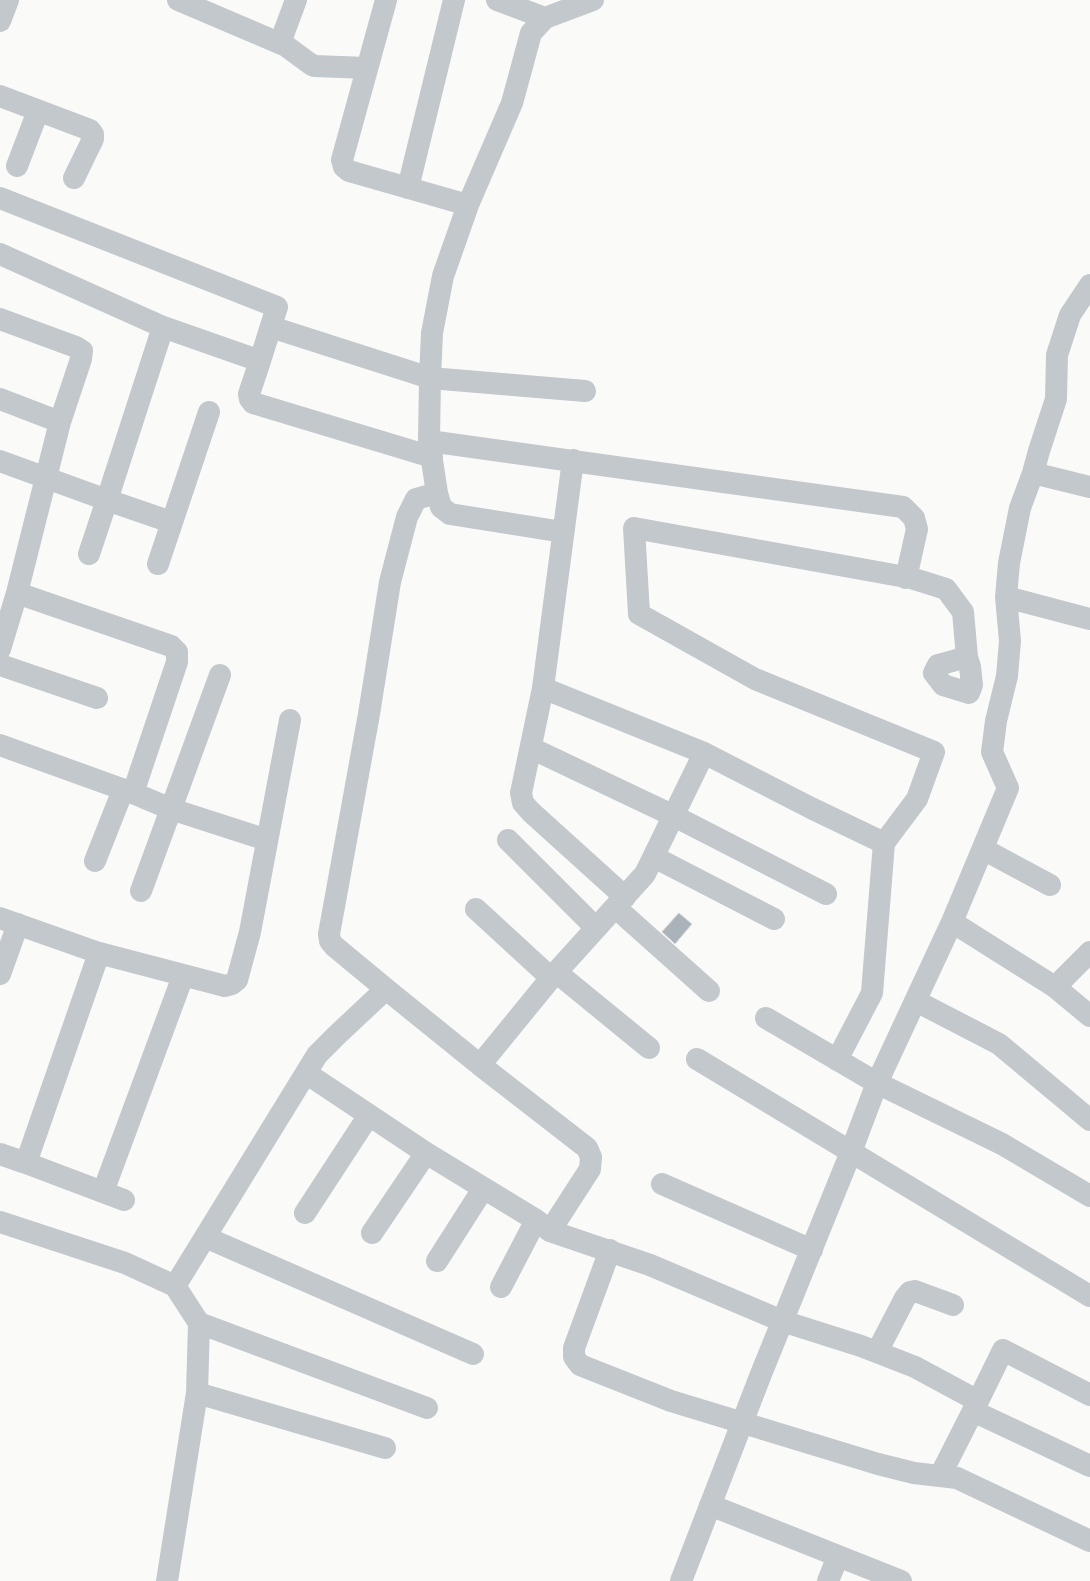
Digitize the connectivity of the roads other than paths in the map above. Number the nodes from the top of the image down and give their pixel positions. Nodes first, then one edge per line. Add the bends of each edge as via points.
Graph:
1 (8, 0) edge
2 (178, 0) edge
3 (296, 0) edge
4 (386, 0) edge
5 (454, 0) edge
6 (497, 0) edge
7 (593, 0) edge
8 (545, 18) junction
9 (0, 21) edge
10 (280, 43) junction
11 (367, 68) junction
12 (0, 96) edge
13 (38, 111) junction
14 (17, 166) dead end
15 (74, 178) dead end
16 (408, 188) junction
17 (0, 198) edge
18 (468, 205) junction
19 (0, 254) edge
20 (1090, 285) edge
21 (0, 319) edge
22 (163, 327) junction
23 (271, 327) junction
24 (260, 361) junction
25 (430, 378) junction
26 (585, 391) dead end
27 (0, 399) edge
28 (209, 412) dead end
29 (60, 422) junction
30 (431, 449) junction
31 (573, 460) junction
32 (0, 461) edge
33 (1033, 473) junction
34 (46, 478) junction
35 (1090, 487) edge
36 (437, 493) junction
37 (107, 500) junction
38 (171, 522) junction
39 (563, 532) junction
40 (89, 554) dead end
41 (158, 564) dead end
42 (906, 578) junction
43 (17, 593) junction
44 (1006, 597) junction
45 (1090, 619) edge
46 (0, 649) edge
47 (967, 658) dead end
48 (0, 665) edge
49 (220, 676) dead end
50 (543, 688) junction
51 (97, 698) dead end
52 (290, 720) dead end
53 (0, 745) edge
54 (531, 748) junction
55 (704, 753) junction
56 (128, 791) junction
57 (171, 809) junction
58 (674, 816) junction
59 (268, 840) junction
60 (508, 840) dead end
61 (884, 843) junction
62 (983, 849) junction
63 (654, 857) junction
64 (95, 861) dead end
65 (1050, 885) dead end
66 (141, 891) dead end
67 (826, 894) dead end
68 (620, 902) junction
69 (476, 909) dead end
70 (774, 919) dead end
71 (9, 921) edge
72 (952, 922) junction
73 (596, 928) junction
74 (1090, 952) edge
75 (99, 953) junction
76 (0, 974) edge
77 (554, 975) junction
78 (183, 976) junction
79 (1055, 986) junction
80 (386, 989) junction
81 (709, 991) dead end
82 (916, 1000) junction
83 (1090, 1016) edge
84 (766, 1018) dead end
85 (649, 1048) dead end
86 (697, 1060) dead end
87 (837, 1060) junction
88 (480, 1065) junction
89 (306, 1073) junction
90 (877, 1083) junction
91 (369, 1115) junction
92 (1090, 1120) edge
93 (851, 1152) junction
94 (426, 1153) junction
95 (0, 1154) edge
96 (26, 1163) junction
97 (662, 1184) dead end
98 (482, 1189) junction
99 (103, 1192) junction
100 (1090, 1196) edge
101 (124, 1200) dead end
102 (304, 1213) dead end
103 (0, 1222) edge
104 (543, 1225) junction
105 (372, 1233) dead end
106 (205, 1237) junction
107 (610, 1250) junction
108 (812, 1250) junction
109 (437, 1262) dead end
110 (175, 1286) junction
111 (500, 1288) dead end
112 (1090, 1296) edge
113 (953, 1305) dead end
114 (782, 1321) junction
115 (199, 1323) junction
116 (877, 1352) junction
117 (473, 1354) dead end
118 (197, 1393) junction
119 (1090, 1395) edge
120 (975, 1406) junction
121 (427, 1408) dead end
122 (742, 1423) junction
123 (385, 1448) dead end
124 (1090, 1466) edge
125 (940, 1476) junction
126 (710, 1506) junction
127 (1090, 1541) edge
128 (838, 1556) junction
129 (167, 1581) edge
130 (681, 1581) edge
131 (828, 1581) edge
132 (901, 1581) edge

1 - 9 street
2 - 10 street
3 - 10 street
4 - 11 street
5 - 16 street
6 - 8 street
7 - 8 street
8 - 18 street via 531,33 512,103
10 - 11 street via 314,66
11 - 16 street via 342,160 344,168
12 - 13 street
13 - 14 street
13 - 15 street via 90,130 92,139
16 - 18 street
17 - 23 street via 277,307
18 - 25 street via 443,276 432,334
19 - 22 street
20 - 33 street via 1070,315 1057,355 1056,399
21 - 29 street via 76,346 82,351
22 - 24 street
22 - 37 street
23 - 24 street
23 - 25 street
24 - 30 street via 249,394 253,403
25 - 26 street
25 - 30 street
27 - 29 street
28 - 38 street
29 - 34 street
30 - 31 street
30 - 36 street
31 - 39 street
31 - 42 street via 903,507 914,518 917,529
32 - 34 street
33 - 35 street
33 - 44 street via 1020,508 1009,563
34 - 37 street
34 - 43 street
36 - 39 street via 441,507 450,514
36 - 80 street via 416,499 407,517 390,582 329,934 334,946
37 - 38 street
37 - 40 street
38 - 41 street
39 - 50 street
42 - 47 street via 946,588 963,612
42 - 61 street via 634,528 639,614 755,679 934,752 917,799
43 - 46 street
43 - 56 street via 171,646 177,652 177,662
44 - 45 street
44 - 62 street via 1010,641 1007,676 996,721 992,752 1008,788
48 - 51 street
49 - 57 street
50 - 54 street
50 - 55 street
52 - 59 street
53 - 56 street
54 - 58 street
54 - 68 street via 521,793 523,803
55 - 58 street
55 - 61 street
56 - 57 street
56 - 64 street
57 - 59 street
57 - 66 street
58 - 63 street
58 - 67 street
59 - 78 street via 250,932 237,980 225,986
60 - 73 street
61 - 87 street via 872,993
62 - 65 street
62 - 72 street
63 - 68 street via 645,874
63 - 70 street
68 - 73 street
68 - 81 street
69 - 77 street
71 - 75 street
71 - 76 street
72 - 79 street
72 - 82 street
73 - 77 street
74 - 79 street
75 - 78 street
75 - 96 street
77 - 85 street
77 - 88 street
78 - 99 street
79 - 83 street
80 - 88 street
80 - 89 street via 317,1055
82 - 90 street
82 - 92 street via 999,1044
84 - 87 street
86 - 93 street
87 - 90 street
88 - 104 street via 587,1148 591,1158 590,1169
89 - 91 street
89 - 106 street
90 - 93 street
90 - 100 street via 1002,1144
91 - 94 street
91 - 102 street
93 - 108 street
93 - 112 street
94 - 98 street
94 - 105 street
95 - 96 street
96 - 99 street
97 - 108 street
98 - 104 street
98 - 109 street
99 - 101 street
103 - 110 street via 125,1263
104 - 107 street
104 - 111 street
106 - 110 street
106 - 117 street
107 - 114 street
107 - 122 street via 574,1348 574,1357 580,1365 671,1401
108 - 114 street
110 - 115 street
113 - 116 street via 915,1291 910,1292
114 - 116 street
114 - 122 street
115 - 118 street
115 - 121 street
116 - 120 street via 916,1367
118 - 123 street
118 - 129 street
119 - 120 street via 1003,1350
120 - 124 street
120 - 125 street
122 - 125 street via 914,1474
122 - 126 street
125 - 127 street via 957,1478
126 - 128 street
126 - 130 street
128 - 131 street
128 - 132 street

